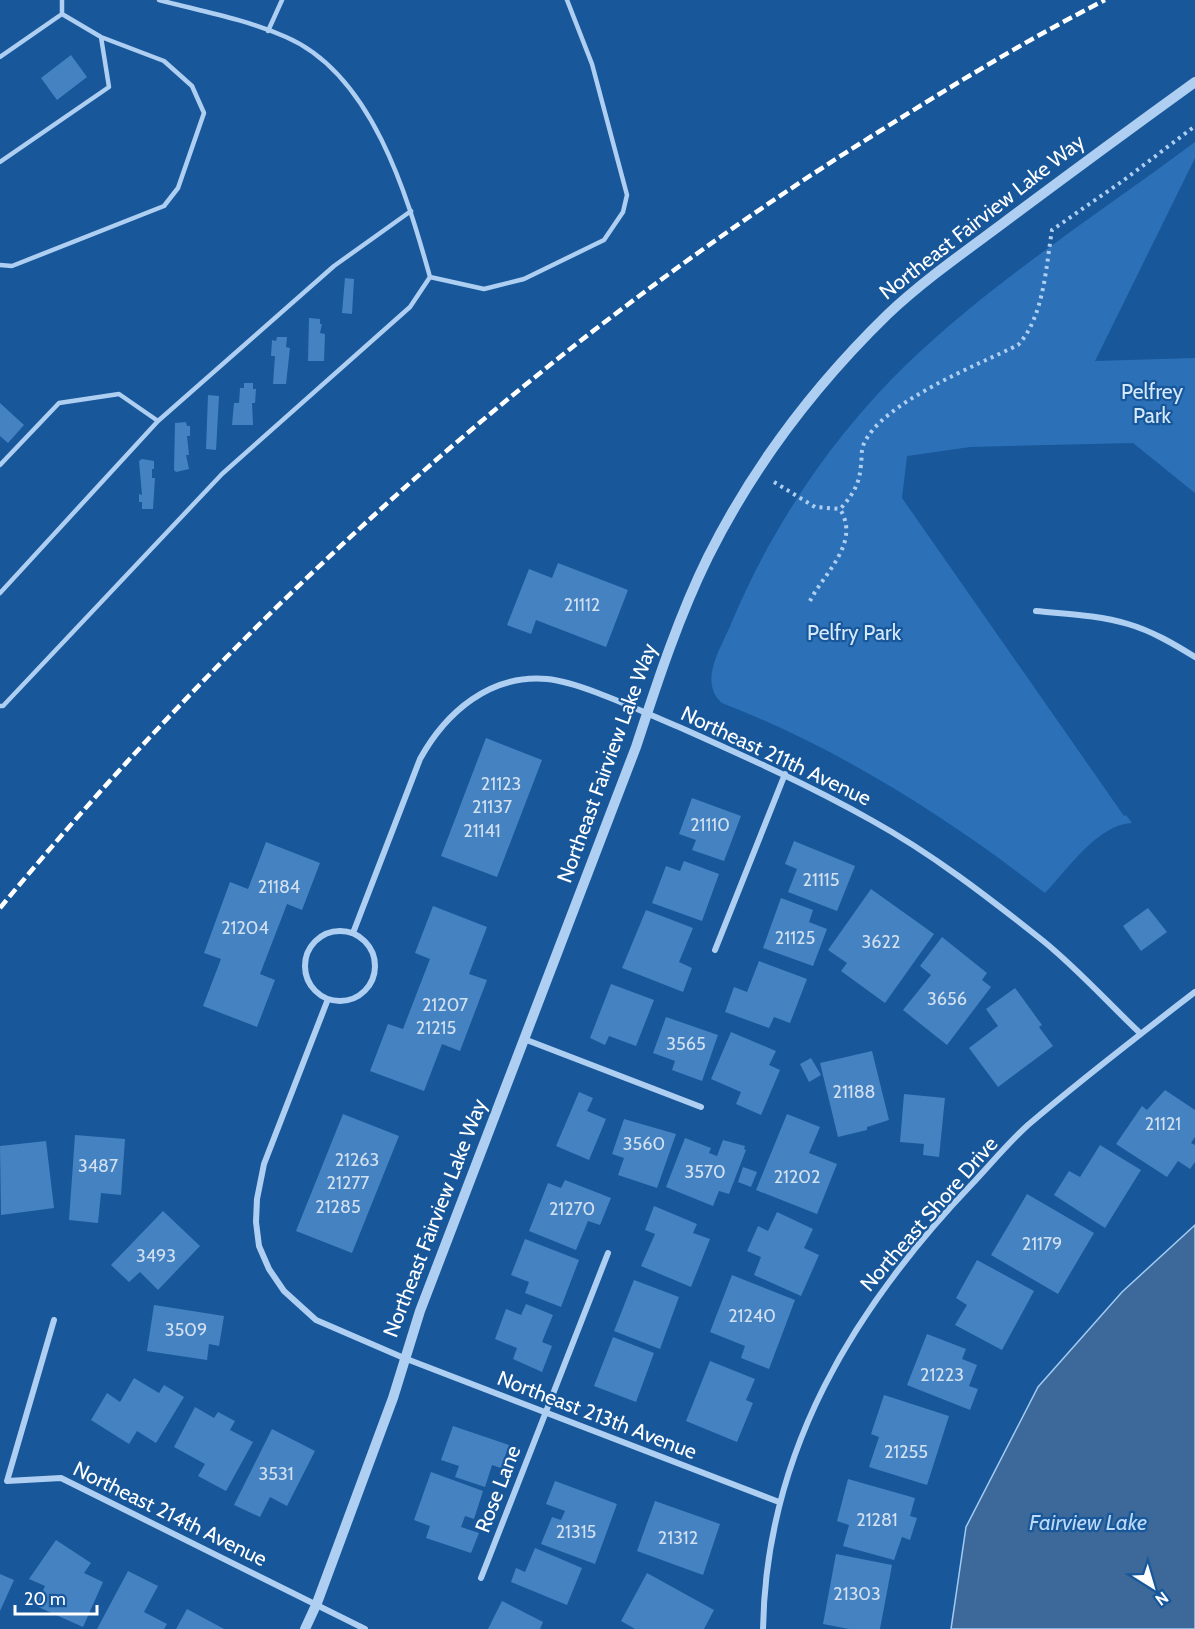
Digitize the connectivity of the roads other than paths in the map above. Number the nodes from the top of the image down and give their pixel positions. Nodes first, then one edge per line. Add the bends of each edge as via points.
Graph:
1 (62, 0) edge
2 (159, 0) edge
3 (282, 0) edge
4 (567, 0) edge
5 (62, 14) junction
6 (268, 31) junction
7 (101, 37) junction
8 (0, 57) edge
9 (1195, 82) edge
10 (0, 162) edge
11 (411, 211) junction
12 (0, 265) edge
13 (430, 276) junction
14 (158, 421) junction
15 (0, 465) edge
16 (0, 593) edge
17 (1036, 610) dead end
18 (1195, 657) edge
19 (0, 706) edge
20 (647, 714) junction
21 (785, 774) junction
22 (353, 933) junction
23 (715, 950) dead end
24 (1195, 992) edge
25 (328, 999) junction
26 (1141, 1034) junction
27 (524, 1039) junction
28 (700, 1107) dead end
29 (608, 1253) dead end
30 (54, 1320) dead end
31 (404, 1358) junction
32 (546, 1413) junction
33 (779, 1502) junction
34 (481, 1578) dead end
35 (317, 1603) junction
36 (305, 1629) edge
37 (365, 1629) edge
38 (763, 1629) edge

1 - 5 lane
2 - 6 lane
3 - 6 lane
4 - 13 lane via 592,64 627,195 622,212 604,240 524,279 484,289
5 - 7 lane
5 - 8 lane
6 - 11 lane via 314,52 337,74 369,117 389,153
7 - 10 lane via 109,87
7 - 12 lane via 164,61 192,86 204,113 178,188 164,207 12,266
9 - 20 street, Northeast Fairview Lake Way via 952,261 898,306 830,377 758,472 709,556 664,662
11 - 13 lane
11 - 14 lane via 334,266
13 - 19 lane via 410,307 222,474
14 - 15 lane via 119,394 59,403
14 - 16 lane
17 - 18 street via 1128,624
20 - 21 street, Northeast 211th Avenue
20 - 22 street, Northeast 211th Avenue via 547,679 522,680 490,689 453,712 420,759
20 - 27 street, Northeast Fairview Lake Way
21 - 23 street
21 - 26 street, Northeast 211th Avenue via 873,821 966,882 1044,941
22 - 25 street via 367,942 373,953 371,981 359,995 343,1001
22 - 25 street via 335,931 322,936 311,946 305,960 312,987
24 - 26 street, Northeast Shore Drive
25 - 31 street, Northeast 213th Avenue via 260,1179 256,1222 260,1246 269,1269 300,1308 316,1320
26 - 33 street, Northeast Shore Drive via 1026,1127 953,1204 873,1303 828,1377 800,1435
27 - 28 street
27 - 31 street, Northeast Fairview Lake Way
29 - 32 street, Rose Lane
30 - 35 street, Northeast 214th Avenue via 7,1481 61,1478
31 - 32 street, Northeast 213th Avenue
31 - 35 street, Northeast Fairview Lake Way via 393,1398
32 - 33 street, Northeast 213th Avenue
32 - 34 street, Rose Lane
33 - 38 street, Northeast Shore Drive
35 - 36 street, Northeast Fairview Lake Way
35 - 37 street, Northeast 214th Avenue

